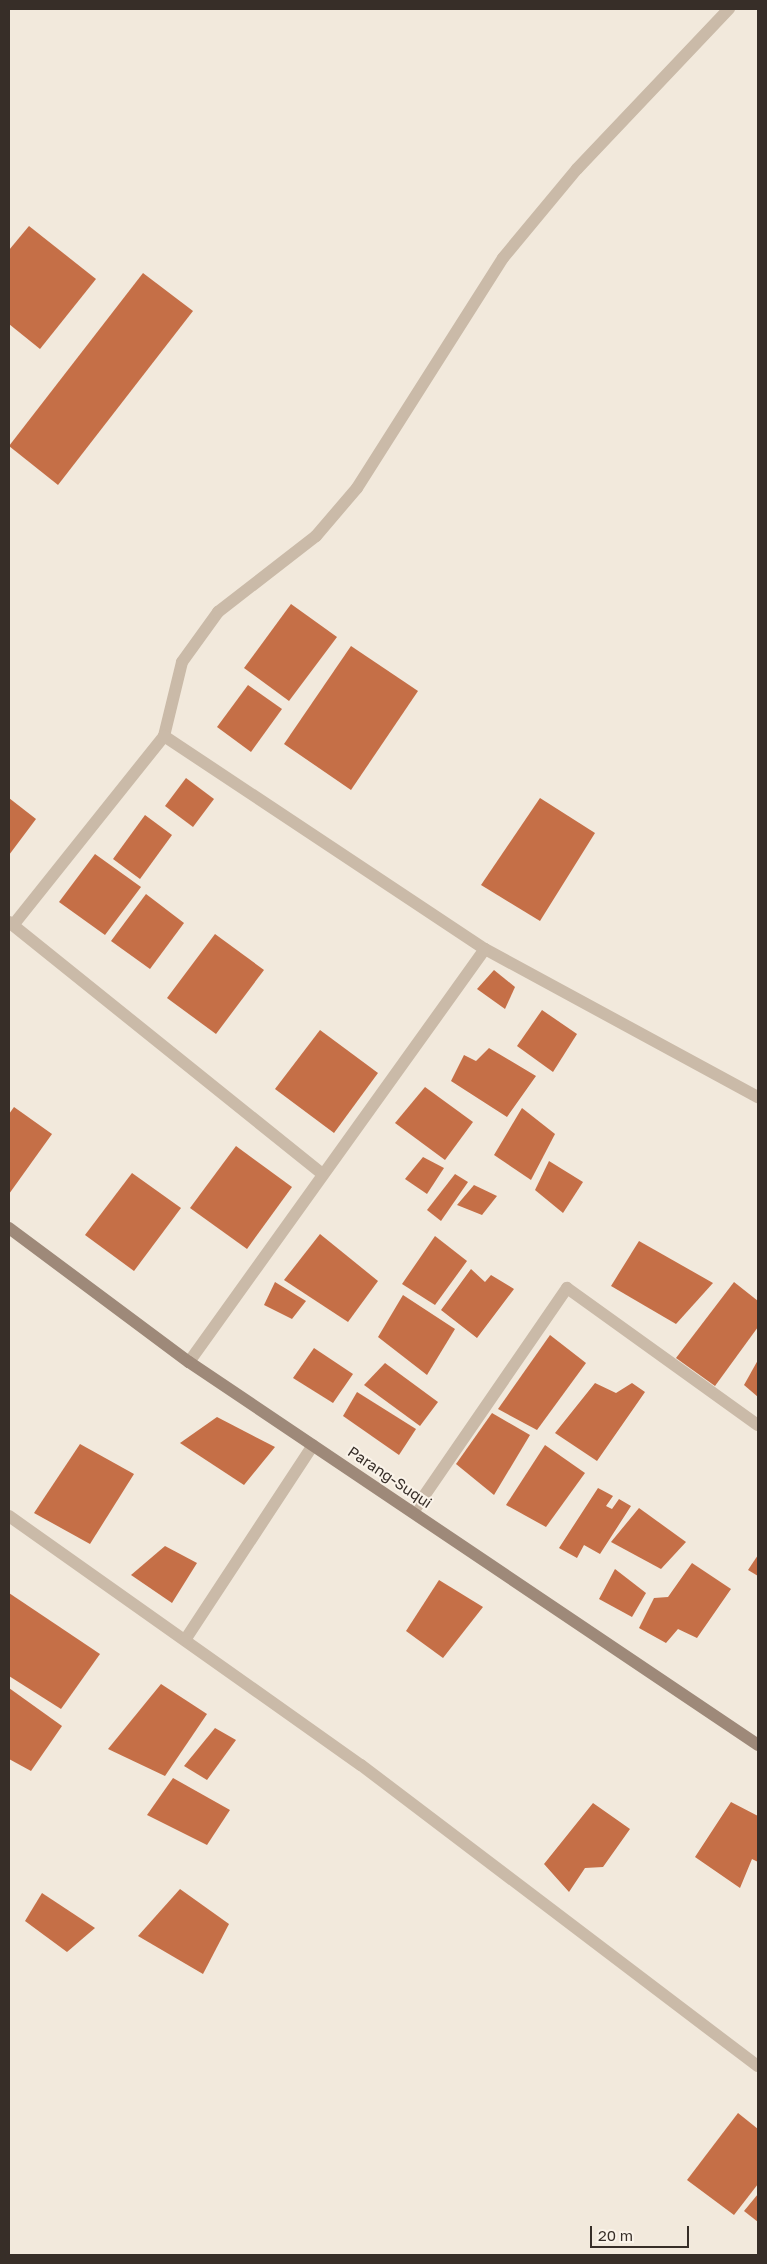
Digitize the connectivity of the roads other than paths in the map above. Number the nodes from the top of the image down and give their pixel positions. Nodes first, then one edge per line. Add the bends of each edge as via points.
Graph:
1 (729, 9) edge
2 (164, 736) junction
3 (11, 923) edge
4 (485, 949) junction
5 (758, 1097) edge
6 (322, 1174) junction
7 (9, 1228) edge
8 (189, 1362) junction
9 (758, 1425) edge
10 (313, 1445) junction
11 (413, 1512) junction
12 (9, 1516) edge
13 (185, 1640) junction
14 (758, 1745) edge
15 (758, 2066) edge

1 - 2 street via 577,169 503,258 357,488 316,536 218,612 182,662
2 - 3 street
2 - 4 street
3 - 6 street
4 - 5 street
4 - 6 street
6 - 8 street
7 - 8 main road, Parang-Suqui
8 - 10 main road, Parang-Suqui
9 - 11 street via 567,1288
10 - 11 main road, Parang-Suqui
10 - 13 street
11 - 14 main road, Parang-Suqui
12 - 13 street
13 - 15 street via 361,1765

